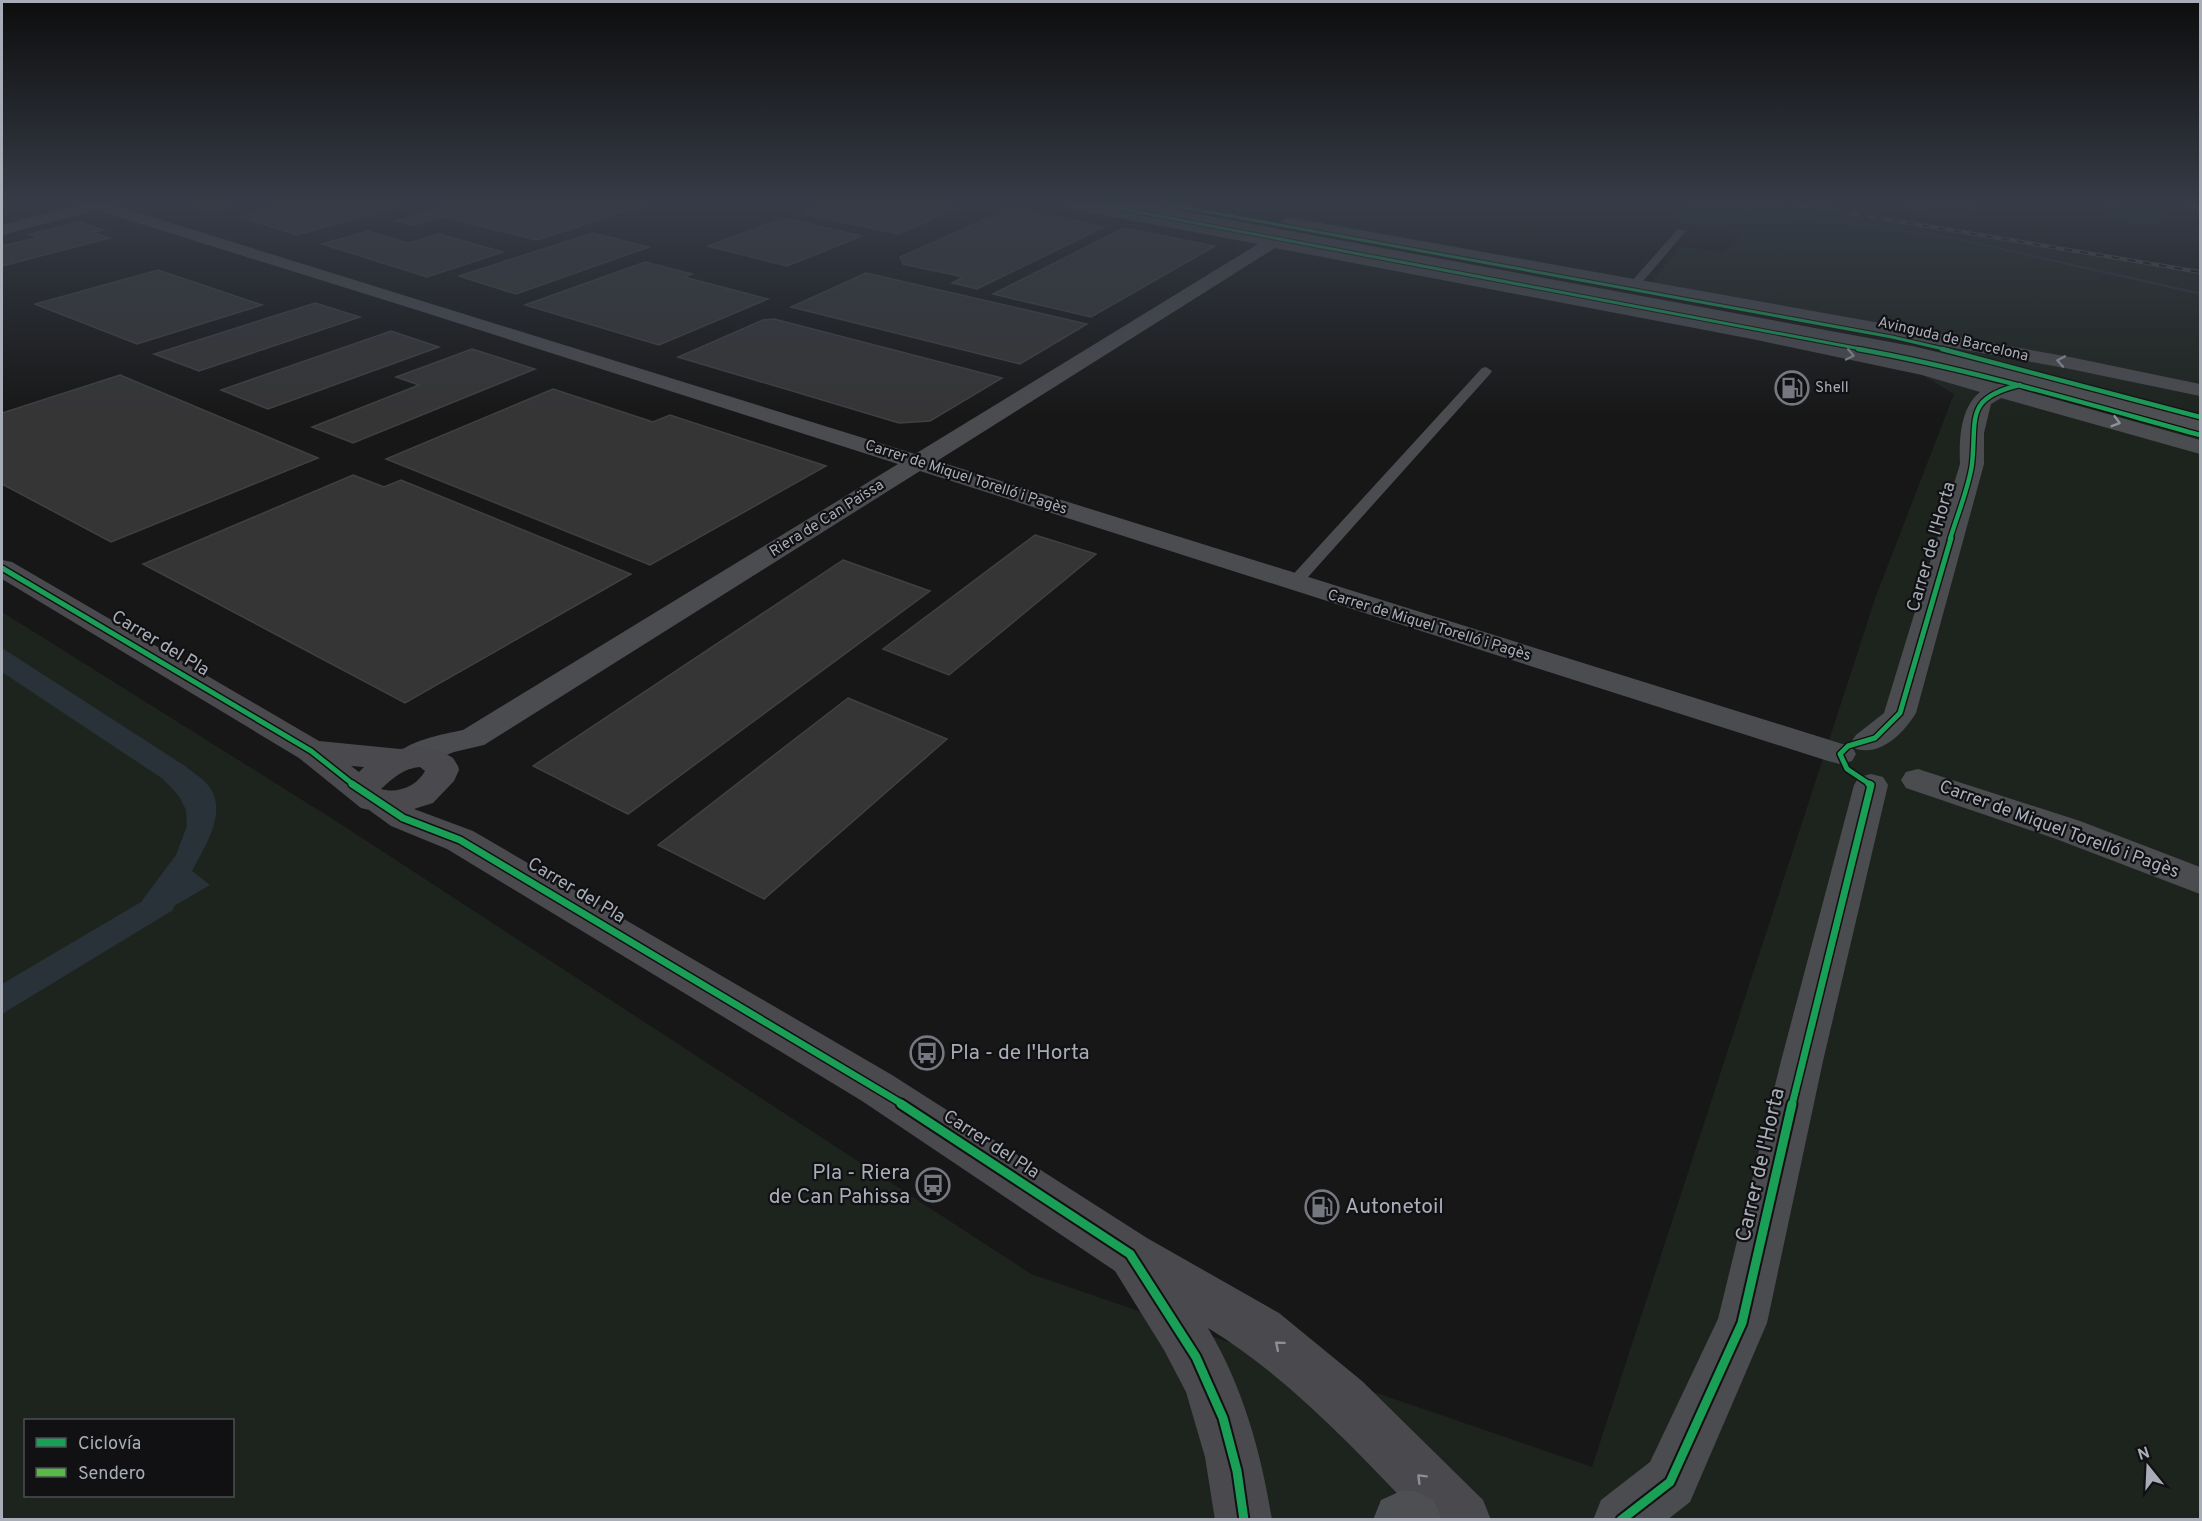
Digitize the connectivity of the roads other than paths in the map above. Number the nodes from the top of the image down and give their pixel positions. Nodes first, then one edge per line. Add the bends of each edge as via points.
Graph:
1 (321, 275) edge
2 (1220, 275) edge
3 (1447, 275) edge
4 (1504, 275) edge
5 (1579, 275) edge
6 (1643, 275) edge
7 (1634, 285) junction
8 (1606, 294) junction
9 (1752, 333) junction
10 (1486, 371) dead end
11 (2036, 381) junction
12 (1999, 390) junction
13 (2200, 390) edge
14 (2200, 426) edge
15 (2200, 447) edge
16 (916, 463) junction
17 (2, 568) edge
18 (1294, 583) junction
19 (473, 738) junction
20 (311, 751) junction
21 (405, 759) junction
22 (1859, 760) junction
23 (438, 779) junction
24 (373, 796) junction
25 (460, 840) junction
26 (2200, 880) edge
27 (1130, 1254) junction
28 (1244, 1520) edge
29 (1401, 1520) edge
30 (1414, 1520) edge
31 (1463, 1520) edge
32 (1621, 1520) edge

1 - 16 street, Carrer de Miquel Torelló i Pagès
2 - 16 street, Riera de Can Païssa
3 - 9 street, Avinguda de Barcelona
4 - 8 main road, Avinguda de Barcelona
5 - 7 street, Avinguda de Barcelona
6 - 7 lane
13 -> 7 street, Avinguda de Barcelona
8 - 9 street, Avinguda de Barcelona
8 - 11 main road, Avinguda de Barcelona via 1912,352
9 -> 12 street, Avinguda de Barcelona via 1926,370
10 - 18 lane
11 - 12 street
11 - 13 street, Avinguda de Barcelona via 2055,377 2099,379
11 - 14 main road, Avinguda de Barcelona
12 -> 15 street, Avinguda de Barcelona
12 - 22 street, Carrer de l'Horta via 1982,402 1970,444 1972,464 1900,713
16 - 18 street, Carrer de Miquel Torelló i Pagès
16 - 19 street, Riera de Can Païssa
17 - 20 main road, Carrer del Pla
18 - 22 street, Carrer de Miquel Torelló i Pagès
19 - 21 street, Riera de Can Païssa
19 - 23 street, Riera de Can Païssa via 466,751
20 - 21 main road, Carrer del Pla
20 - 24 main road, Carrer del Pla via 343,778
21 - 23 main road, Carrer del Pla via 436,761 441,766
21 - 24 main road via 374,774
22 - 26 street, Carrer de Miquel Torelló i Pagès via 1900,788 1913,786 1918,780 2068,830
22 - 32 street, Carrer de l'Horta via 1802,1061 1742,1323 1670,1482
23 - 24 main road via 421,795 408,800
23 - 25 main road, Carrer del Pla
24 - 25 main road, Carrer del Pla via 403,818
25 - 27 main road, Carrer del Pla via 877,1088
27 - 28 main road via 1196,1357 1223,1418
31 -> 27 main road, Carrer del Pla via 1343,1400 1262,1331
29 - 30 main road

